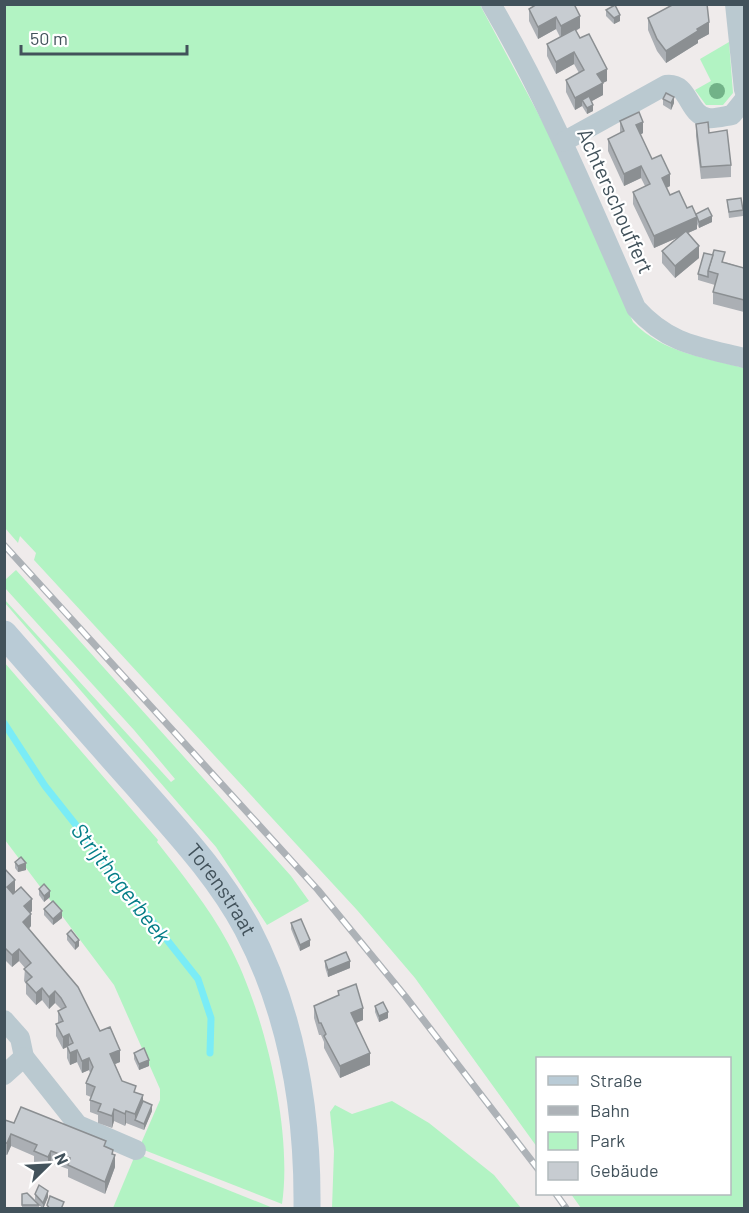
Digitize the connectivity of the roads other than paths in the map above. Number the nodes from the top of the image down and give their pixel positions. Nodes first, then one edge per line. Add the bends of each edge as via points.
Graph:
1 (491, 4) edge
2 (735, 4) edge
3 (744, 90) edge
4 (744, 100) edge
5 (563, 142) junction
6 (744, 358) edge
7 (4, 634) edge
8 (4, 1020) edge
9 (24, 1057) junction
10 (4, 1075) edge
11 (136, 1150) dead end
12 (307, 1209) edge

1 - 5 street, Achterschouffert
2 - 3 street
4 - 5 street via 732,115 709,118 700,115 681,88 666,85
5 - 6 street, Achterschouffert via 636,308 651,325 673,339
7 - 12 street, Torenstraat via 204,863 246,926 271,982 297,1071 304,1124
8 - 9 street via 20,1038
9 - 10 street
9 - 11 street via 78,1125

